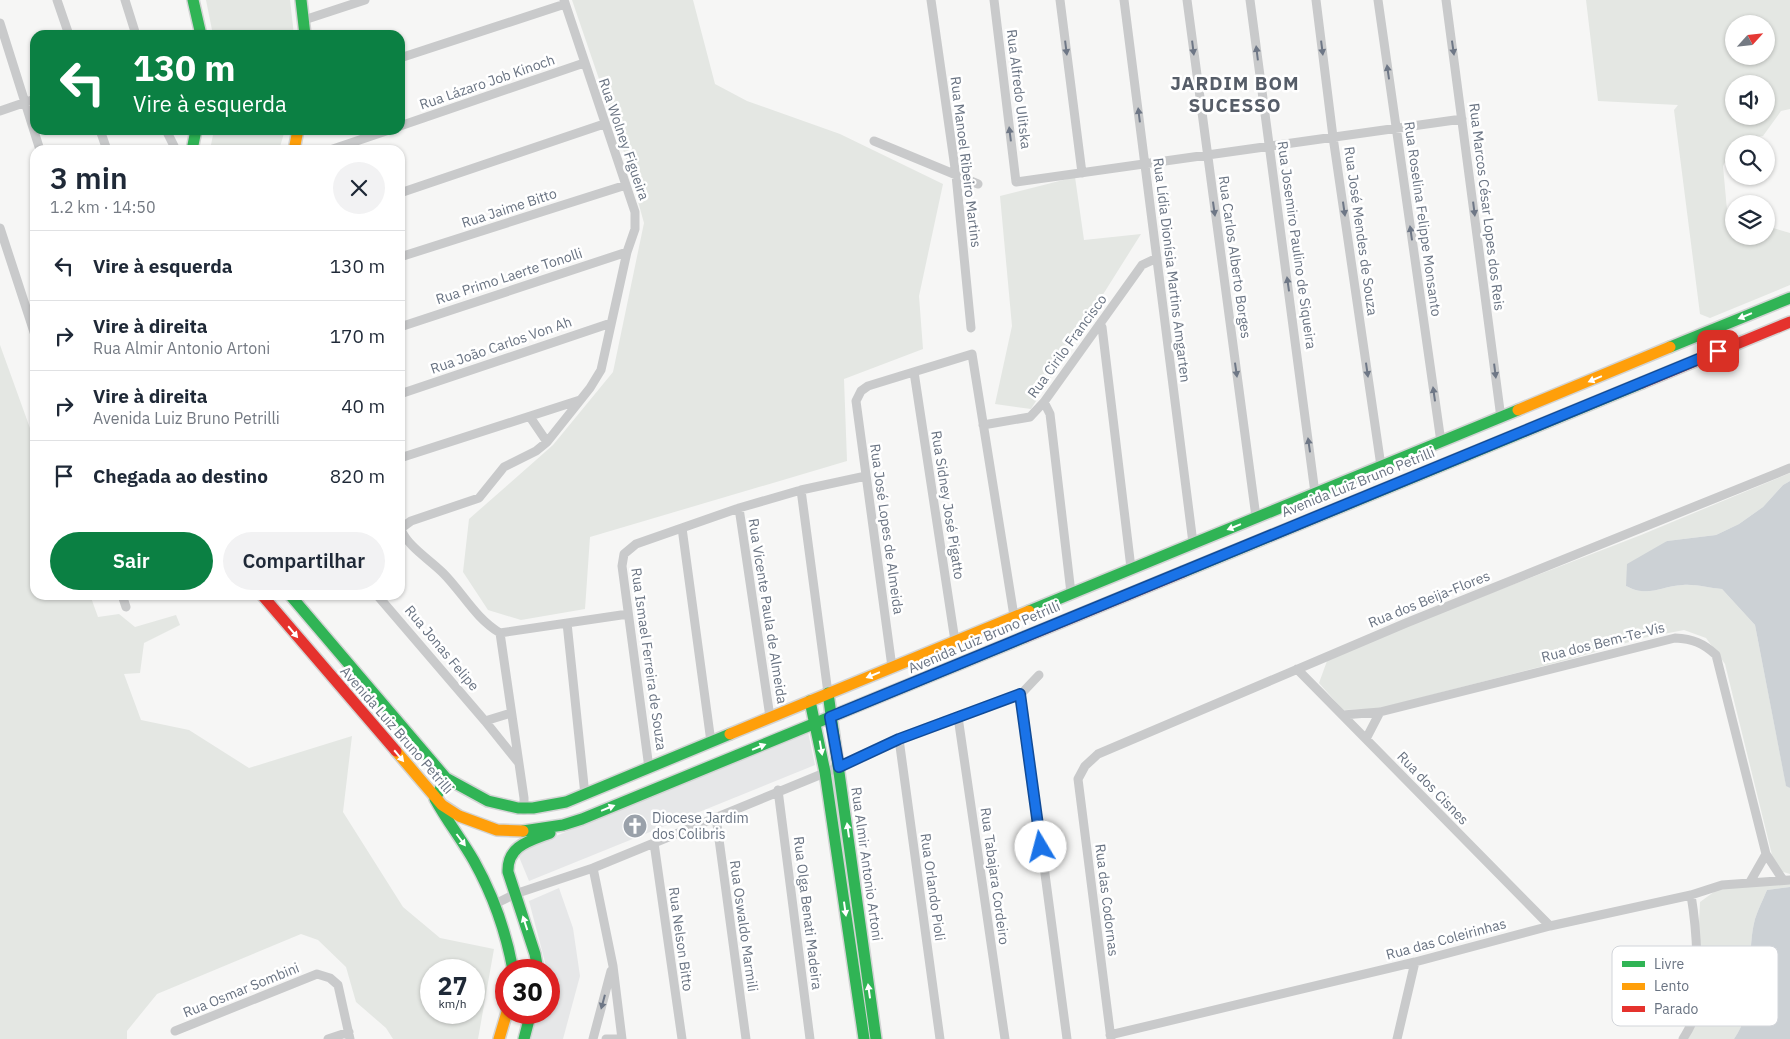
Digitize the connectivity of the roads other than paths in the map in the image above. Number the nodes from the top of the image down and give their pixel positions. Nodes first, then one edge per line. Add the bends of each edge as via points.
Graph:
1 (57, 0) edge
2 (125, 0) edge
3 (193, 0) edge
4 (301, 0) edge
5 (365, 0) edge
6 (930, 0) edge
7 (994, 0) edge
8 (1060, 0) edge
9 (1124, 0) edge
10 (1187, 0) edge
11 (1250, 0) edge
12 (1316, 0) edge
13 (1378, 0) edge
14 (1446, 0) edge
15 (565, 2) edge
16 (304, 20) junction
17 (0, 23) edge
18 (66, 30) edge
19 (134, 30) edge
20 (199, 30) edge
21 (305, 30) edge
22 (405, 56) edge
23 (584, 63) junction
24 (30, 100) edge
25 (24, 102) junction
26 (0, 111) edge
27 (1462, 119) junction
28 (30, 120) edge
29 (405, 124) edge
30 (604, 124) junction
31 (1396, 128) junction
32 (374, 135) edge
33 (1333, 137) junction
34 (874, 141) dead end
35 (345, 145) edge
36 (1270, 146) junction
37 (1207, 155) junction
38 (1145, 164) junction
39 (1082, 173) junction
40 (956, 175) junction
41 (978, 184) dead end
42 (626, 185) junction
43 (405, 191) edge
44 (0, 228) edge
45 (627, 252) junction
46 (405, 255) edge
47 (1157, 258) junction
48 (1790, 298) edge
49 (30, 320) edge
50 (1790, 322) edge
51 (611, 323) junction
52 (405, 325) edge
53 (1099, 325) junction
54 (971, 328) dead end
55 (914, 372) junction
56 (405, 392) edge
57 (580, 400) junction
58 (1044, 402) junction
59 (530, 417) junction
60 (1501, 418) junction
61 (984, 425) junction
62 (547, 442) junction
63 (1441, 442) junction
64 (405, 456) edge
65 (1381, 466) junction
66 (1790, 468) edge
67 (866, 476) junction
68 (801, 490) junction
69 (1316, 493) junction
70 (1297, 501) junction
71 (739, 508) junction
72 (1280, 508) junction
73 (1256, 517) junction
74 (1305, 520) junction
75 (405, 525) edge
76 (682, 528) junction
77 (405, 538) edge
78 (1193, 543) junction
79 (1231, 550) junction
80 (1131, 568) junction
81 (1071, 593) junction
82 (124, 600) edge
83 (266, 600) edge
84 (294, 600) edge
85 (381, 600) edge
86 (126, 608) dead end
87 (628, 614) junction
88 (1014, 616) junction
89 (567, 623) junction
90 (500, 633) junction
91 (955, 641) junction
92 (892, 667) junction
93 (1297, 669) junction
94 (1039, 675) dead end
95 (828, 693) junction
96 (1020, 694) junction
97 (810, 701) junction
98 (1380, 712) junction
99 (511, 713) junction
100 (1343, 715) junction
101 (770, 717) junction
102 (830, 717) junction
103 (958, 717) junction
104 (485, 721) junction
105 (816, 723) junction
106 (899, 739) junction
107 (1366, 739) junction
108 (711, 742) junction
109 (675, 757) junction
110 (519, 763) junction
111 (1084, 766) joint
112 (839, 767) junction
113 (649, 768) junction
114 (825, 772) junction
115 (446, 778) junction
116 (682, 778) junction
117 (778, 790) junction
118 (585, 795) junction
119 (435, 799) junction
120 (524, 810) junction
121 (716, 817) junction
122 (562, 825) junction
123 (654, 843) junction
124 (1766, 854) junction
125 (593, 868) junction
126 (1786, 880) edge
127 (1750, 882) junction
128 (515, 894) junction
129 (1691, 896) junction
130 (495, 904) junction
131 (1550, 926) junction
132 (1696, 946) edge
133 (510, 959) edge
134 (537, 959) edge
135 (1414, 962) junction
136 (613, 966) junction
137 (503, 1024) edge
138 (527, 1024) edge
139 (1690, 1026) edge
140 (175, 1031) dead end
141 (349, 1035) edge
142 (1110, 1037) edge
143 (328, 1039) edge
144 (499, 1039) edge
145 (524, 1039) edge
146 (593, 1039) edge
147 (606, 1039) edge
148 (621, 1039) edge
149 (682, 1039) edge
150 (746, 1039) edge
151 (810, 1039) edge
152 (864, 1039) edge
153 (876, 1039) edge
154 (940, 1039) edge
155 (1004, 1039) edge
156 (1068, 1039) edge
157 (1397, 1039) edge
158 (1683, 1039) edge

1 - 18 street
2 - 19 street
3 - 20 main road
4 - 16 main road
5 - 16 street
6 - 40 street, Rua Manoel Ribeiro Martins
39 -> 7 street, Rua Alfredo Ulitska via 1016,182
8 -> 39 street
38 -> 9 street, Rua Lídia Dionísia Martins Amgarten
10 -> 37 street, Rua Carlos Alberto Borges
36 -> 11 street, Rua Josemiro Paulino de Siqueira
12 -> 33 street, Rua José Mendes de Souza
31 -> 13 street, Rua Roselina Felippe Monsanto
14 -> 27 street, Rua Marcos César Lopes dos Reis
15 - 22 street
15 - 23 street, Rua Wolney Figueira
16 - 21 main road
17 - 25 street
23 - 29 street, Rua Lázaro Job Kinoch
23 - 30 street, Rua Wolney Figueira
24 - 25 street
25 - 26 street
25 - 28 street
27 - 31 street
27 -> 60 street, Rua Marcos César Lopes dos Reis
30 - 42 street, Rua Wolney Figueira
30 - 43 street
31 - 33 street
63 -> 31 street, Rua Roselina Felippe Monsanto
32 - 35 street
33 - 36 street
33 -> 65 street, Rua José Mendes de Souza
34 - 40 street
36 - 37 street
69 -> 36 street, Rua Josemiro Paulino de Siqueira
37 - 38 street
37 -> 73 street, Rua Carlos Alberto Borges
38 - 39 street
38 - 47 street, Rua Lídia Dionísia Martins Amgarten
40 - 41 street
40 - 54 street, Rua Manoel Ribeiro Martins
42 - 45 street, Rua Wolney Figueira via 635,212 635,229
42 - 46 street, Rua Jaime Bitto
44 - 49 street
45 - 51 street, Rua Wolney Figueira
45 - 52 street, Rua Primo Laerte Tonolli
47 - 53 street, Rua Cirilo Francisco via 1142,266
47 - 78 street, Rua Lídia Dionísia Martins Amgarten
48 -> 60 main road, Avenida Luiz Bruno Petrilli
50 - 74 main road, Avenida Luiz Bruno Petrilli
51 - 56 street, Rua João Carlos Von Ah
51 - 57 street, Rua Wolney Figueira via 601,370
53 - 58 street, Rua Cirilo Francisco
53 - 80 street via 1102,328
55 - 61 street via 972,354
55 - 67 street, Rua José Lopes de Almeida via 868,386 859,394 856,401
55 - 91 street, Rua Sidney José Pigatto
57 - 59 street
57 - 62 street, Rua Wolney Figueira
58 - 61 street, Rua Cirilo Francisco via 1030,417
58 - 81 street via 1050,414
59 - 62 street
59 - 64 street
60 - 63 main road, Avenida Luiz Bruno Petrilli
61 - 88 street
62 - 75 street, Rua Wolney Figueira via 504,467 479,498
63 - 65 main road, Avenida Luiz Bruno Petrilli
65 - 69 main road, Avenida Luiz Bruno Petrilli
66 - 93 street, Rua dos Beija-Flores
67 - 68 street
67 - 92 street, Rua José Lopes de Almeida
68 - 71 street
68 - 95 street
69 - 70 main road, Avenida Luiz Bruno Petrilli
70 - 72 main road, Avenida Luiz Bruno Petrilli
70 - 74 main road via 1291,508 1290,518
71 - 76 street
71 - 101 street, Rua Vicente Paula de Almeida
72 - 73 main road, Avenida Luiz Bruno Petrilli
72 - 79 main road via 1285,513 1284,522 1238,540
73 -> 78 main road, Avenida Luiz Bruno Petrilli
74 - 79 main road, Avenida Luiz Bruno Petrilli
76 - 87 street, Rua Ismael Ferreira de Souza via 632,546 624,554 622,566
76 - 108 street
77 - 90 street via 444,574 486,625
78 - 80 main road, Avenida Luiz Bruno Petrilli
79 - 102 main road, Avenida Luiz Bruno Petrilli
80 - 81 main road, Avenida Luiz Bruno Petrilli
81 - 88 main road, Avenida Luiz Bruno Petrilli
82 - 86 street
83 -> 119 main road, Avenida Luiz Bruno Petrilli
84 - 115 main road, Avenida Luiz Bruno Petrilli
85 - 104 street, Rua Jonas Felipe
87 - 89 street
87 - 113 street, Rua Ismael Ferreira de Souza
88 - 91 main road, Avenida Luiz Bruno Petrilli
89 - 90 street
89 - 118 street
90 - 99 street
91 - 92 main road, Avenida Luiz Bruno Petrilli
92 -> 95 main road, Avenida Luiz Bruno Petrilli
93 - 100 street, Rua dos Cisnes
93 - 111 street, Rua dos Beija-Flores via 1098,754
94 - 96 street
95 - 97 main road, Avenida Luiz Bruno Petrilli
95 - 102 main road, Rua Almir Antonio Artoni
96 - 103 street
96 - 156 street
97 - 101 main road, Avenida Luiz Bruno Petrilli
97 - 105 main road, Rua Almir Antonio Artoni
98 - 100 street, Rua dos Bem-Te-Vis
98 - 107 street
98 - 124 street, Rua dos Bem-Te-Vis via 1675,638 1692,639 1716,655
99 - 104 street
99 - 110 street
100 - 107 street, Rua dos Cisnes
101 - 108 main road, Avenida Luiz Bruno Petrilli
102 - 105 main road, Avenida Luiz Bruno Petrilli
102 - 112 main road, Rua Almir Antonio Artoni
103 - 106 street
103 - 155 street, Rua Tabajara Cordeiro
104 - 110 street, Rua Jonas Felipe
105 -> 114 main road, Rua Almir Antonio Artoni
116 -> 105 main road, Avenida Luiz Bruno Petrilli
106 - 112 street
106 - 154 street, Rua Orlando Pioli
107 - 131 street, Rua dos Cisnes
108 - 109 main road, Avenida Luiz Bruno Petrilli
109 - 113 main road, Avenida Luiz Bruno Petrilli
109 - 116 main road
110 - 120 street
111 - 142 street, Rua das Codornas via 1078,779
112 - 114 street
153 -> 112 main road, Rua Almir Antonio Artoni
113 - 118 main road, Avenida Luiz Bruno Petrilli
114 - 117 street
114 -> 152 main road, Rua Almir Antonio Artoni
115 - 119 main road
115 - 120 main road, Avenida Luiz Bruno Petrilli via 474,796
122 -> 116 main road, Avenida Luiz Bruno Petrilli
117 - 121 street
117 - 151 street, Rua Olga Benati Madeira
118 - 120 main road, Avenida Luiz Bruno Petrilli via 546,808
119 - 122 main road, Avenida Luiz Bruno Petrilli via 458,816 497,830 517,832
119 -> 130 main road via 487,883
121 - 123 street
121 - 150 street, Rua Oswaldo Marmili
122 - 128 main road via 523,842 513,850 507,867
123 - 125 street
123 - 149 street, Rua Nelson Bitto
124 - 126 street, Rua dos Bem-Te-Vis
124 - 127 street
125 - 128 street
125 - 136 street
126 - 127 street, Rua das Coleirinhas
127 - 129 street, Rua das Coleirinhas via 1722,885
128 - 130 street
134 -> 128 main road
129 - 131 street, Rua das Coleirinhas
129 - 132 street
130 - 133 main road
131 - 135 street, Rua das Coleirinhas
135 - 142 street, Rua das Coleirinhas
135 - 157 street
136 -> 146 street
136 - 148 street
137 - 144 main road
138 - 145 main road
139 - 158 street
140 - 141 street, Rua Osmar Sombini via 317,974 338,985
141 - 143 street
147 - 148 street

